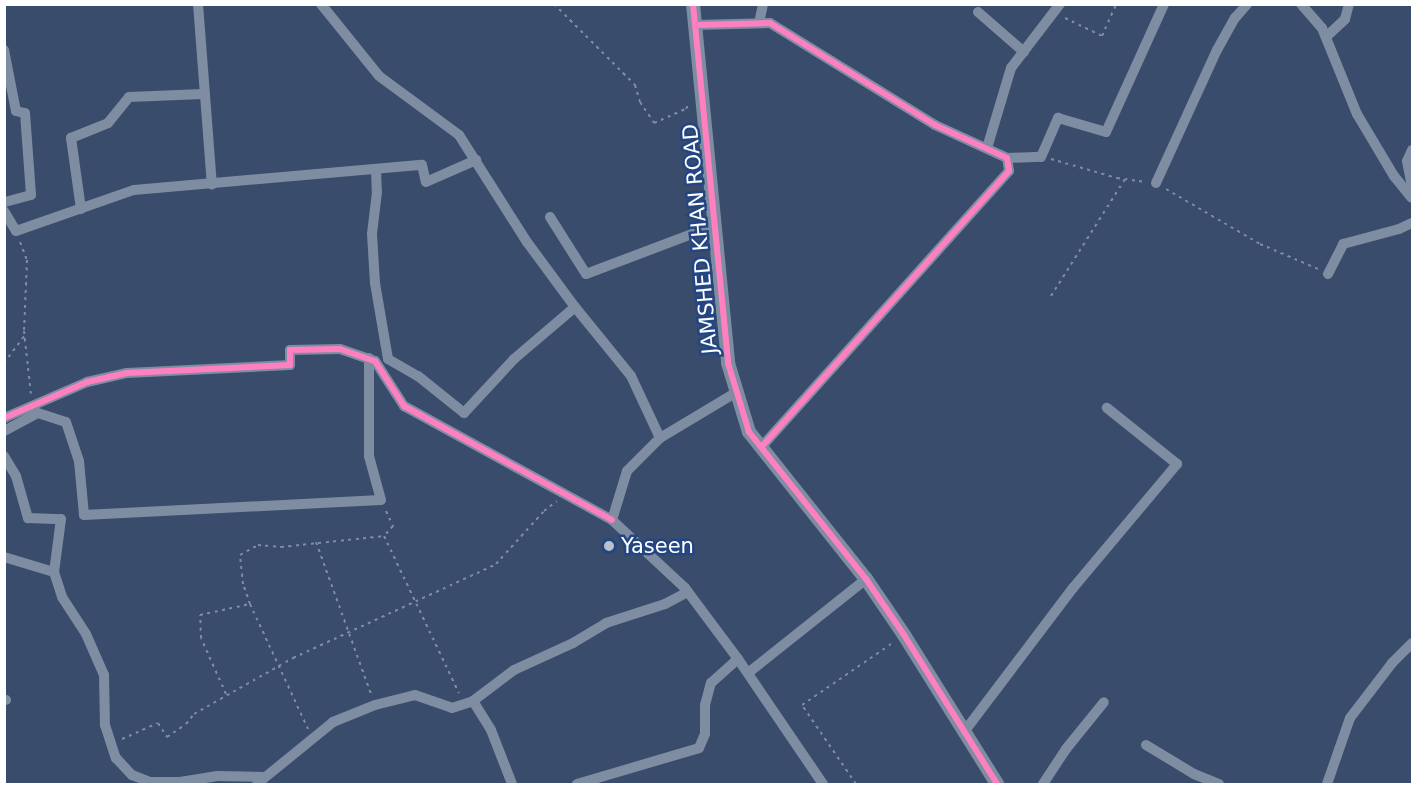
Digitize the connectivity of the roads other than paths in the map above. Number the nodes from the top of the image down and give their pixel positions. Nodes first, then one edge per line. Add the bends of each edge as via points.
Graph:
1 (198, 4) edge
2 (321, 4) edge
3 (693, 4) edge
4 (763, 4) edge
5 (1164, 4) edge
6 (1247, 4) edge
7 (1301, 4) edge
8 (1349, 4) edge
9 (1057, 8) edge
10 (978, 12) dead end
11 (759, 23) junction
12 (695, 25) junction
13 (1326, 37) junction
14 (4, 50) edge
15 (1024, 52) junction
16 (203, 94) junction
17 (987, 148) junction
18 (1413, 150) edge
19 (1007, 158) junction
20 (476, 160) junction
21 (376, 169) junction
22 (1156, 183) road end
23 (212, 184) junction
24 (1413, 187) edge
25 (1413, 198) edge
26 (4, 202) edge
27 (81, 208) junction
28 (4, 211) edge
29 (550, 217) dead end
30 (1413, 223) edge
31 (716, 225) junction
32 (1328, 274) road end
33 (574, 307) junction
34 (369, 358) junction
35 (737, 392) junction
36 (1107, 408) dead end
37 (4, 418) edge
38 (4, 431) edge
39 (660, 438) junction
40 (761, 447) junction
41 (4, 456) edge
42 (612, 520) junction
43 (4, 557) edge
44 (54, 572) junction
45 (866, 579) junction
46 (688, 592) junction
47 (1413, 643) edge
48 (738, 659) junction
49 (748, 673) junction
50 (469, 702) junction
51 (1104, 702) dead end
52 (964, 732) junction
53 (1146, 745) dead end
54 (1192, 779) edge
55 (261, 781) edge
56 (512, 784) edge
57 (577, 784) edge
58 (823, 784) edge
59 (997, 784) edge
60 (1043, 784) edge
61 (1219, 784) edge
62 (1327, 784) edge

1 - 16 street
2 - 20 street via 379,76 459,135
3 - 12 street, JAMSHED KHAN ROAD
4 - 11 street
5 - 19 street via 1106,132 1058,118 1041,157
6 - 22 street via 1216,50
7 - 13 street
8 - 13 street via 1345,19
9 - 15 street
10 - 15 street
11 - 12 street
11 - 17 street via 770,23 935,125
12 - 31 street, JAMSHED KHAN ROAD
13 - 25 street via 1358,114 1394,176
14 - 26 street via 16,111 26,113 31,195
15 - 17 street via 1011,68
16 - 23 street
16 - 27 street via 129,97 108,123 71,138
17 - 19 street
18 - 24 street via 1407,161
19 - 40 street via 1010,171
20 - 21 street via 426,182 422,165
20 - 33 street via 527,242
21 - 23 street
21 - 33 street via 372,234 375,283 388,359 464,413 514,359
23 - 27 street via 134,190
27 - 28 street via 16,231
29 - 31 street via 586,274
30 - 32 street via 1343,244
31 - 35 street, JAMSHED KHAN ROAD via 728,363
33 - 39 street via 631,376
34 - 37 street via 339,349 290,350 290,365 127,373 87,382
34 - 38 street via 369,456 381,500 84,515 79,461 66,422 38,413
34 - 42 street via 375,360 404,405
35 - 39 street
35 - 40 street, JAMSHED KHAN ROAD via 749,432
36 - 52 street via 1178,464 1073,588
39 - 42 street via 627,471
40 - 45 street, JAMSHED KHAN ROAD
41 - 44 street via 16,476 28,518 61,519
42 - 46 street
43 - 44 street
44 - 55 street via 62,597 86,634 104,675 105,725 116,758 132,775 150,782 218,776
45 - 49 street
45 - 52 street, JAMSHED KHAN ROAD
46 - 48 street
46 - 50 street via 665,604 606,623 514,670
47 - 62 street via 1392,663 1350,718
48 - 49 street
48 - 57 street via 711,683 705,705 705,734 699,748
49 - 58 street
50 - 55 street via 452,708 415,696 375,705 333,722
50 - 56 street via 491,730
51 - 60 street
52 - 59 street, JAMSHED KHAN ROAD
53 - 54 street
54 - 61 street

